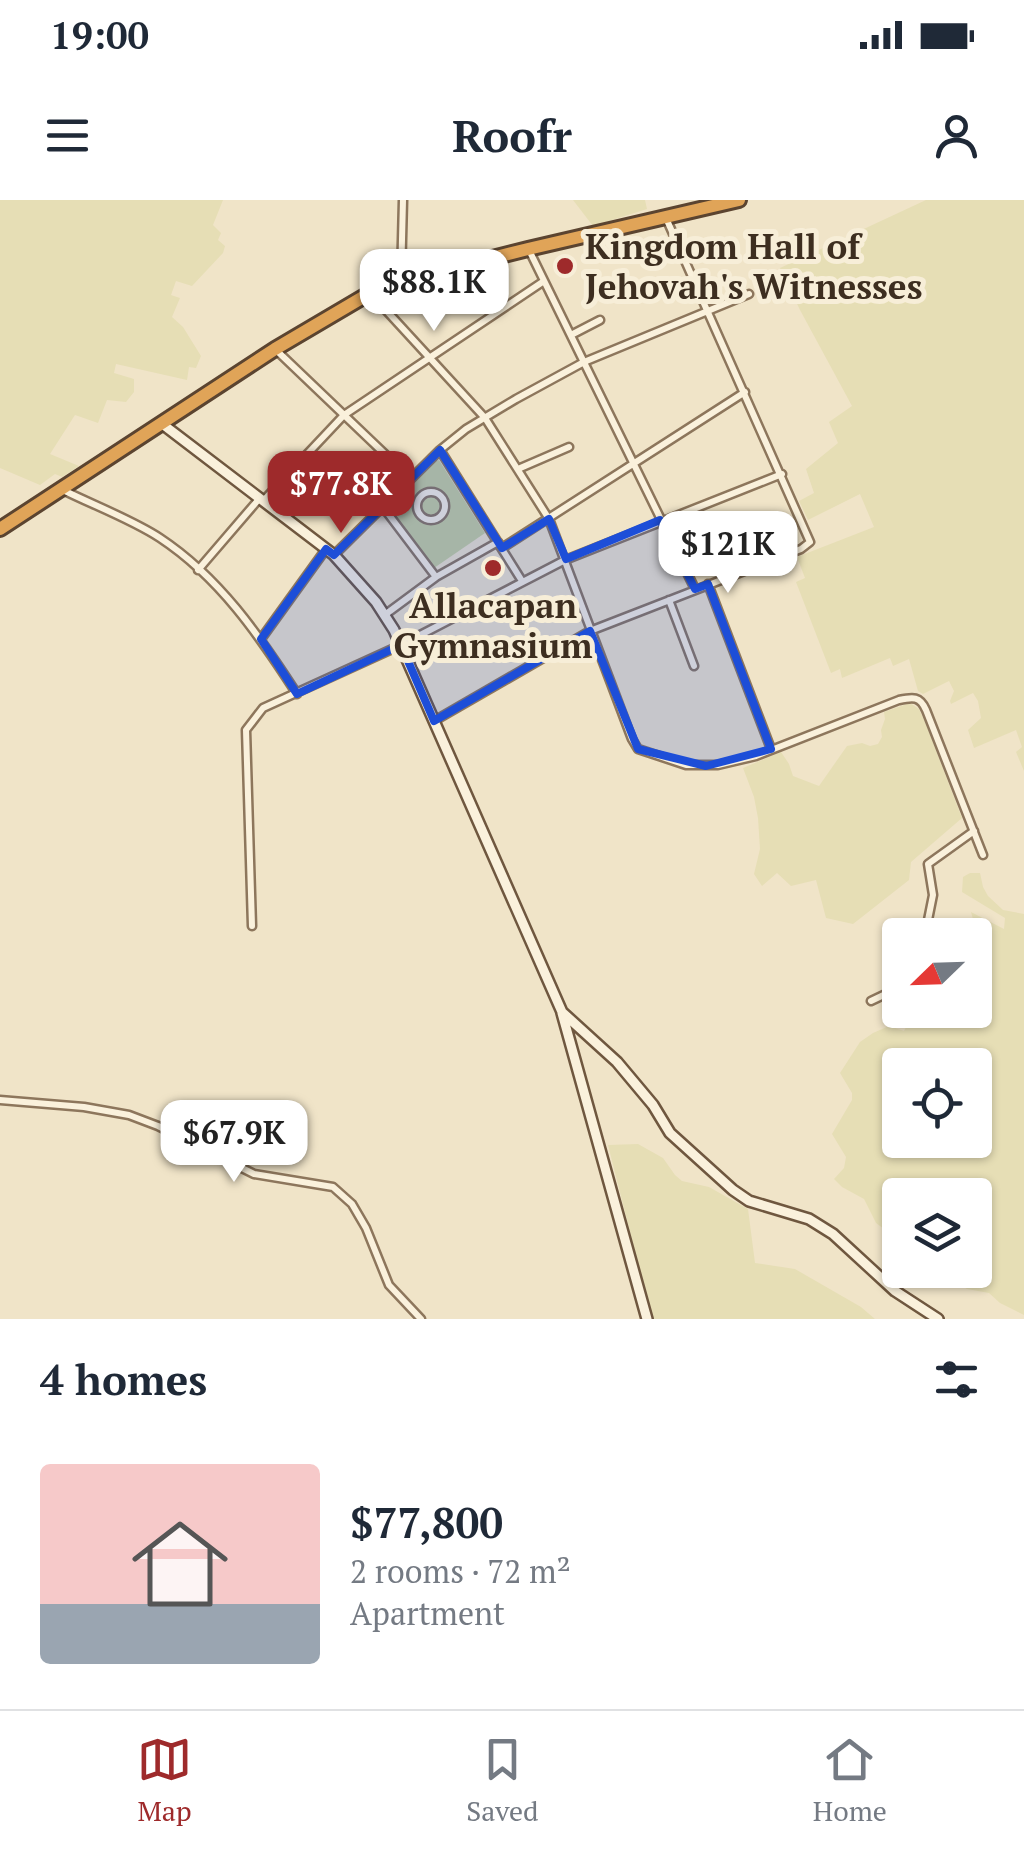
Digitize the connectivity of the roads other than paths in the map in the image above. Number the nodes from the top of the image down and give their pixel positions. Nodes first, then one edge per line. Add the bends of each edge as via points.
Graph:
1 (403, 200) edge
2 (739, 200) edge
3 (666, 217) junction
4 (528, 249) junction
5 (401, 281) junction
6 (544, 281) junction
7 (370, 293) junction
8 (749, 294) dead end
9 (708, 309) junction
10 (600, 320) dead end
11 (571, 335) junction
12 (275, 348) junction
13 (430, 358) junction
14 (584, 362) junction
15 (745, 392) junction
16 (344, 415) junction
17 (485, 418) junction
18 (161, 424) junction
19 (569, 447) dead end
20 (440, 450) junction
21 (634, 462) junction
22 (518, 469) junction
23 (782, 474) junction
24 (410, 479) junction
25 (62, 489) junction
26 (261, 500) junction
27 (382, 508) junction
28 (434, 519) joint
29 (549, 519) junction
30 (660, 520) junction
31 (0, 529) edge
32 (500, 545) junction
33 (330, 552) junction
34 (565, 560) junction
35 (198, 570) junction
36 (436, 578) junction
37 (522, 581) junction
38 (708, 584) junction
39 (695, 589) junction
40 (668, 600) junction
41 (386, 614) junction
42 (590, 630) junction
43 (261, 638) junction
44 (401, 645) junction
45 (694, 666) dead end
46 (297, 694) junction
47 (434, 721) junction
48 (771, 749) junction
49 (974, 831) junction
50 (983, 855) dead end
51 (928, 918) edge
52 (252, 926) dead end
53 (882, 995) edge
54 (872, 1001) dead end
55 (562, 1012) junction
56 (0, 1100) edge
57 (420, 1319) edge
58 (648, 1319) edge
59 (938, 1319) edge

1 - 5 street
2 - 3 highway
3 - 4 highway
3 - 9 street
4 - 5 highway
4 - 6 street
5 - 7 highway
6 - 11 street
6 - 13 street
7 - 12 highway
7 - 13 street
8 - 9 street
9 - 14 street
9 - 15 street
10 - 11 street
11 - 14 street
12 - 16 street
12 - 18 highway
13 - 16 street
13 - 17 street
14 - 17 street
14 - 21 street
15 - 21 street
15 - 23 street
16 - 24 street
16 - 26 street
17 - 20 street
17 - 22 street
18 - 25 highway
18 - 26 main road
19 - 22 street
20 - 24 street
20 - 32 street
21 - 29 street
21 - 30 street
22 - 29 street
23 - 30 street
23 - 38 street via 810,542
24 - 27 street
25 - 31 highway
25 - 35 street via 150,532
26 - 33 main road
26 - 35 street
27 - 33 street
27 - 36 street
28 - 28 street via 418,508 427,492 444,502
29 - 32 street
29 - 34 street
30 - 34 street
30 - 39 street
32 - 36 street
32 - 37 street
33 - 41 main road
33 - 43 street
34 - 37 street
34 - 42 street
35 - 43 street
36 - 41 street
37 - 44 street
38 - 39 street
38 - 48 street
39 - 40 street
40 - 42 street
40 - 45 street
41 - 44 main road
42 - 47 street
42 - 48 street via 638,749 706,766
43 - 46 street
44 - 46 street
44 - 47 main road
46 - 52 street via 263,708 246,730
47 - 55 main road
48 - 49 street via 917,698
49 - 50 street
49 - 51 street via 928,864
53 - 54 street
55 - 58 main road
55 - 59 main road via 617,1062 670,1133 732,1190 822,1227
56 - 57 street via 129,1115 254,1174 333,1187 359,1216 389,1285

